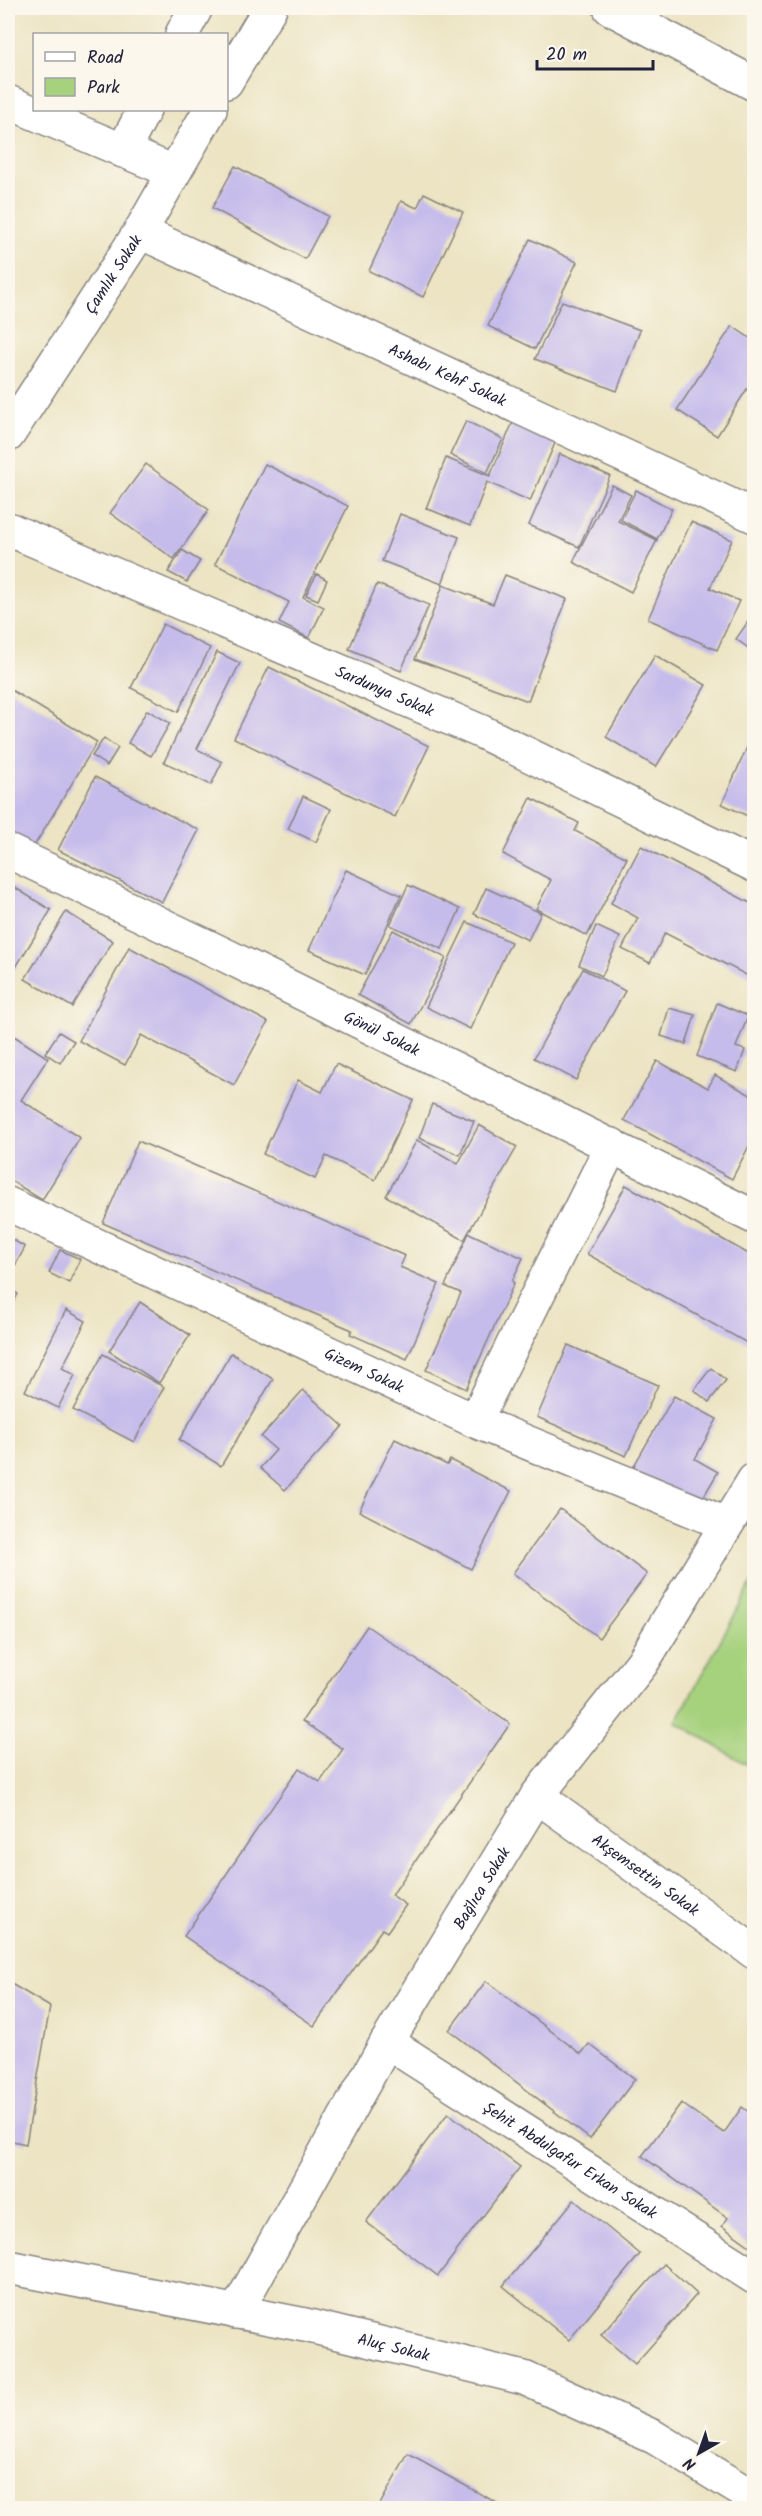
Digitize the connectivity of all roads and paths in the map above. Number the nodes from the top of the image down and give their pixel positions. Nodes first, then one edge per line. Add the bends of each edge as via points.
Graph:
1 (196, 8) edge
2 (270, 8) edge
3 (610, 8) edge
4 (183, 33) edge
5 (228, 79) edge
6 (754, 84) edge
7 (8, 102) edge
8 (143, 111) edge
9 (209, 111) edge
10 (123, 151) junction
11 (174, 172) junction
12 (140, 232) junction
13 (8, 435) edge
14 (754, 516) edge
15 (8, 529) edge
16 (8, 851) edge
17 (754, 865) edge
18 (612, 1145) junction
19 (8, 1204) edge
20 (754, 1217) edge
21 (475, 1421) junction
22 (754, 1480) edge
23 (726, 1524) junction
24 (537, 1796) junction
25 (754, 1952) edge
26 (387, 2042) junction
27 (8, 2267) edge
28 (754, 2277) edge
29 (236, 2312) junction
30 (754, 2498) edge

1 - 4 street
2 - 5 street
3 - 6 street
7 - 10 street
8 - 10 street
9 - 11 street, Çamlık Sokak
10 - 11 street
11 - 12 street, Çamlık Sokak
12 - 13 street, Çamlık Sokak
12 - 14 street, Ashabı Kehf Sokak
15 - 17 street, Sardunya Sokak via 482,732
16 - 18 street, Gönül Sokak
18 - 20 street, Gönül Sokak
18 - 21 street
19 - 21 street, Gizem Sokak
21 - 23 street, Gizem Sokak
22 - 23 street, Bağlıca Sokak
23 - 24 street, Bağlıca Sokak via 642,1663
24 - 25 street, Akşemsettin Sokak
24 - 26 street, Bağlıca Sokak
26 - 28 street, Şehit Abdulgafur Erkan Sokak
26 - 29 street, Bağlıca Sokak
27 - 29 street, Aluç Sokak
29 - 30 street, Aluç Sokak via 524,2378 654,2437

